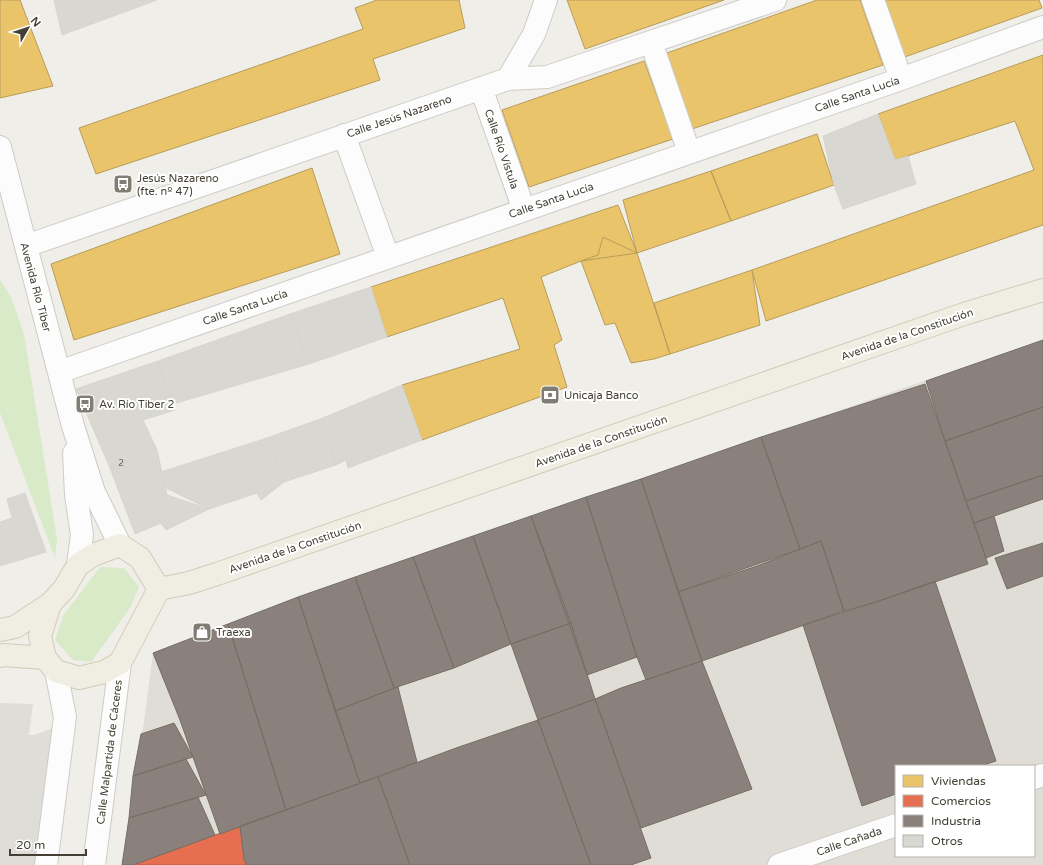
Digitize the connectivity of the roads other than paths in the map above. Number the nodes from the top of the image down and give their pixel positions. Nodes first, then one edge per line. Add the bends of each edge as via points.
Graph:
1 (546, 0) edge
2 (775, 0) edge
3 (873, 0) edge
4 (748, 4) edge
5 (1043, 27) edge
6 (652, 42) junction
7 (508, 79) junction
8 (901, 79) junction
9 (480, 88) junction
10 (344, 135) junction
11 (0, 148) edge
12 (689, 152) junction
13 (524, 210) junction
14 (26, 246) junction
15 (388, 257) junction
16 (1043, 290) edge
17 (59, 372) junction
18 (73, 426) junction
19 (120, 545) junction
20 (78, 565) junction
21 (159, 589) junction
22 (50, 604) junction
23 (0, 630) edge
24 (0, 656) edge
25 (120, 663) junction
26 (51, 665) junction
27 (895, 825) edge
28 (46, 865) edge
29 (94, 865) edge
30 (780, 865) edge

1 - 7 street via 534,34
2 - 4 street, Calle Jesús Nazareno
3 - 8 street
4 - 6 street, Calle Jesús Nazareno
5 - 8 street, Calle Santa Lucía
6 - 7 street, Calle Jesús Nazareno via 547,77
6 - 12 street
7 - 9 street, Calle Jesús Nazareno
8 - 12 street, Calle Santa Lucía
9 - 10 street, Calle Jesús Nazareno
9 - 13 street, Calle Río Vístula
10 - 14 street, Calle Jesús Nazareno
10 - 15 street
11 - 14 street, Avenida Río Tíber
12 - 13 street, Calle Santa Lucía
13 - 15 street, Calle Santa Lucía
14 - 17 street, Avenida Río Tíber
15 - 17 street, Calle Santa Lucía
16 - 21 main road, Avenida de la Constitución via 964,314 217,574
17 - 18 street, Avenida Río Tíber
18 - 19 street, Avenida Río Tíber via 94,492
18 - 20 street, Avenida Río Tíber via 76,495 82,535
19 - 20 main road via 93,555
19 - 21 main road via 140,558
20 - 22 main road via 64,589
21 - 25 main road
22 - 23 main road via 15,627
22 - 26 main road via 40,636
24 - 26 main road
25 - 26 main road via 104,672 79,678
25 - 29 street, Calle Malpartida de Cáceres
26 - 28 street via 64,717
27 - 30 street, Calle Cañada

